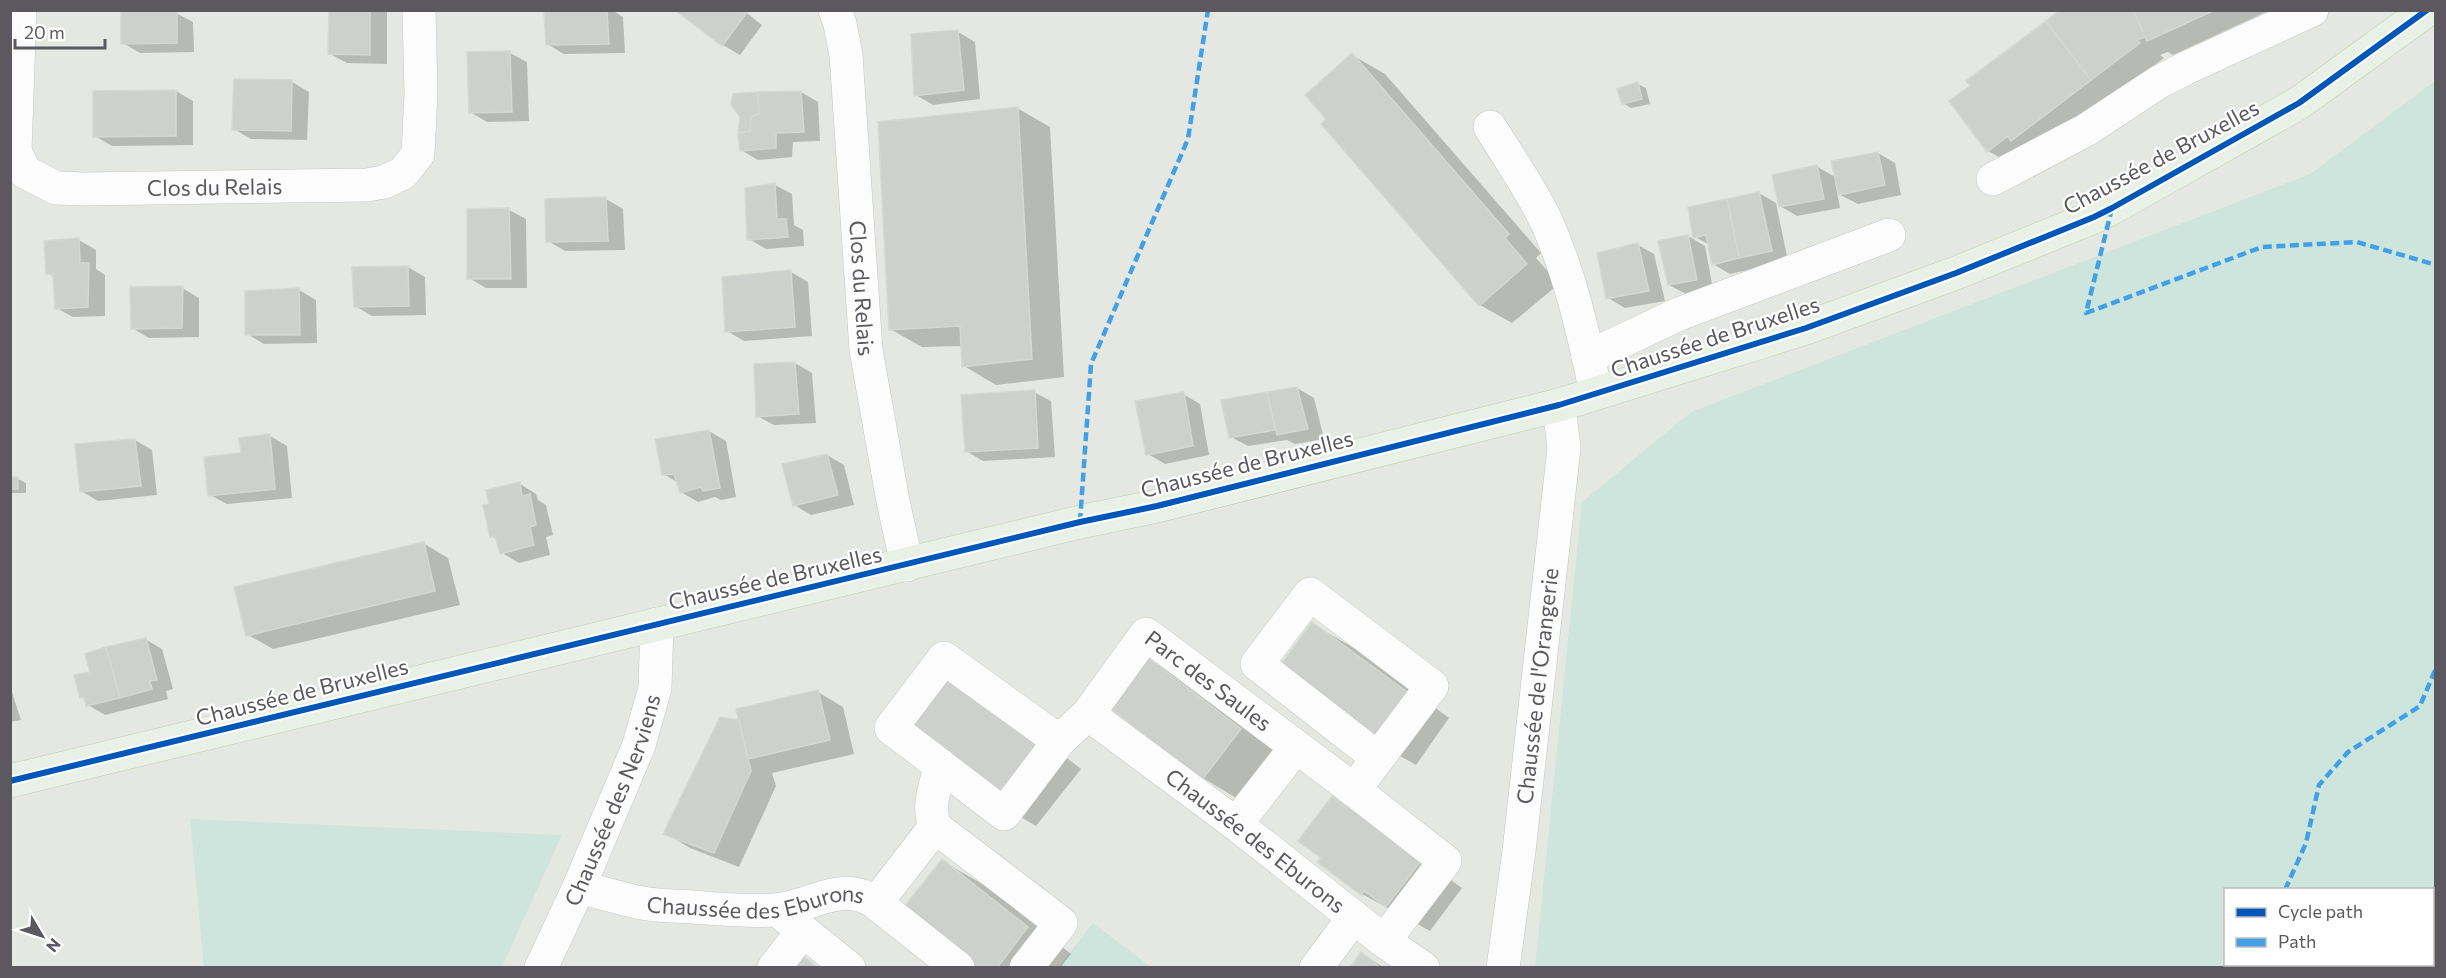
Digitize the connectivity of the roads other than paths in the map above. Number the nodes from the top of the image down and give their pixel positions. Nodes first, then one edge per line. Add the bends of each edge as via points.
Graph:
1 (20, 10) edge
2 (419, 10) edge
3 (835, 10) edge
4 (2312, 10) edge
5 (2427, 10) edge
6 (1490, 127) dead end
7 (1993, 179) dead end
8 (1889, 235) dead end
9 (1588, 357) junction
10 (1596, 393) junction
11 (1559, 405) junction
12 (907, 565) junction
13 (657, 624) junction
14 (1088, 714) junction
15 (1059, 741) junction
16 (1296, 747) junction
17 (1378, 758) junction
18 (941, 766) junction
19 (10, 781) edge
20 (1354, 790) junction
21 (1236, 824) junction
22 (935, 827) junction
23 (579, 887) junction
24 (876, 903) junction
25 (777, 910) junction
26 (1354, 917) junction
27 (802, 931) junction
28 (1384, 941) junction
29 (541, 968) edge
30 (774, 968) edge
31 (849, 968) edge
32 (958, 968) edge
33 (1026, 968) edge
34 (1316, 968) edge
35 (1423, 968) edge
36 (1503, 968) edge

1 - 2 street, Clos du Relais via 15,151 25,172 56,188 84,189 368,185 403,173 418,154 421,127
3 - 12 street, Clos du Relais via 846,55 866,350
4 - 7 street via 2168,77 2086,130
5 - 10 main road, Chaussée de Bruxelles via 2299,103 2094,217 1806,328
6 - 9 street via 1546,222 1570,288
8 - 9 street via 1679,315
9 - 10 street
10 - 11 main road, Chaussée de Bruxelles
11 - 12 main road, Chaussée de Bruxelles
11 - 36 street, Chaussée de l'Orangerie via 1564,448
12 - 13 main road, Chaussée de Bruxelles
13 - 19 main road, Chaussée de Bruxelles
13 - 23 street, Chaussée des Nerviens via 655,688 639,745
14 - 15 street, Parc des Saules
14 - 16 street, Parc des Saules via 1146,634
14 - 21 street, Chaussée des Eburons
15 - 18 street, Parc des Saules via 1004,814
15 - 18 street via 944,658 891,728
16 - 20 street, Parc des Saules
16 - 21 street, Parc des Saules
17 - 17 street, Parc des Saules via 1432,686 1310,594 1257,664
17 - 20 street, Parc des Saules
18 - 22 street via 932,795
20 - 28 street, Parc des Saules via 1445,861
21 - 26 street, Chaussée des Eburons
22 - 24 street, Chaussée des Eburons
22 - 33 street via 1061,923
23 - 25 street, Chaussée des Eburons via 643,903
23 - 29 street, Chaussée des Nerviens
24 - 25 street, Chaussée des Eburons via 852,893 834,894
24 - 32 street
25 - 27 street
26 - 28 street, Chaussée des Eburons
26 - 34 street
27 - 30 street
27 - 31 street
28 - 35 street, Chaussée des Eburons

